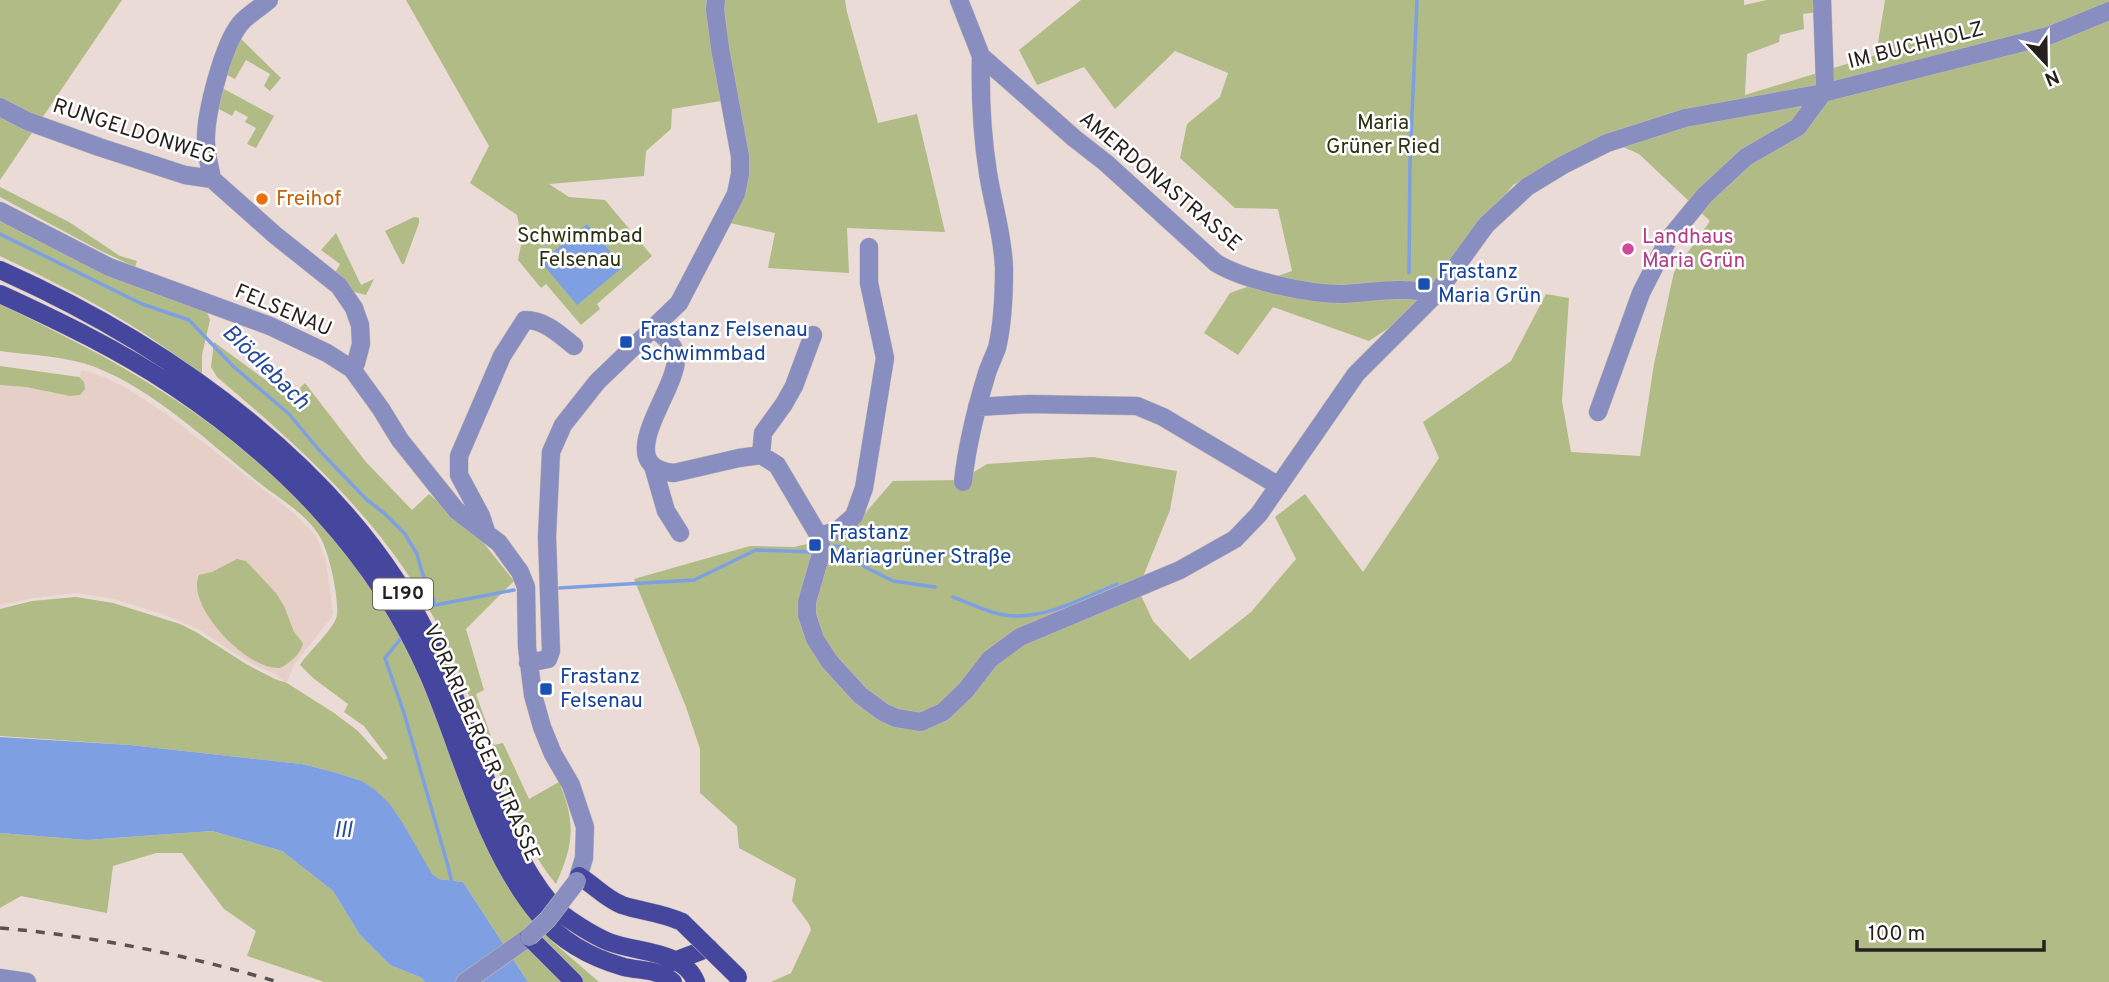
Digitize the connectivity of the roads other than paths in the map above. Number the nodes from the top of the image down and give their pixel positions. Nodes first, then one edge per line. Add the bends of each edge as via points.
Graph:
1 (269, 0) edge
2 (716, 0) edge
3 (959, 0) edge
4 (1822, 0) edge
5 (2109, 12) edge
6 (981, 56) junction
7 (1823, 93) junction
8 (1779, 102) junction
9 (0, 107) edge
10 (1798, 127) junction
11 (212, 179) junction
12 (0, 211) edge
13 (869, 247) dead end
14 (0, 270) edge
15 (0, 294) edge
16 (1436, 294) junction
17 (654, 328) junction
18 (813, 335) dead end
19 (574, 346) dead end
20 (352, 369) junction
21 (977, 407) junction
22 (1598, 412) dead end
23 (761, 455) junction
24 (653, 466) junction
25 (964, 482) dead end
26 (1279, 486) junction
27 (680, 533) dead end
28 (487, 534) junction
29 (820, 536) junction
30 (528, 663) junction
31 (578, 879) junction
32 (529, 937) junction
33 (675, 960) junction
34 (654, 971) junction
35 (0, 978) edge
36 (740, 980) edge
37 (27, 982) edge
38 (465, 982) edge
39 (574, 982) edge
40 (676, 982) edge
41 (697, 982) edge

1 - 11 street via 241,22 227,47 207,127
2 - 17 street via 740,156 738,184 679,303
3 - 6 street, AMERDONASTRASSE
4 - 7 street, IM BUCHHOLZ
5 - 7 street, IM BUCHHOLZ via 2048,36
6 - 16 street, AMERDONASTRASSE via 1216,263 1233,273 1341,294 1405,290
6 - 21 street via 988,173 1004,268 996,349
7 - 8 street
7 - 10 street
8 - 10 street
8 - 16 street via 1685,118 1607,143 1563,165 1527,187 1486,225
9 - 11 street, RUNGELDONWEG via 99,148
10 - 22 street via 1746,157 1705,195 1668,240 1640,293
11 - 20 street, RUNGELDONWEG via 340,286 360,325 361,344
12 - 20 street, FELSENAU via 109,267 270,326
13 - 29 street via 869,283 885,358 864,488 854,516 837,531
14 - 33 main road, VORARLBERGER STRASSE / L190 via 74,304 182,370 323,489 374,550 418,619 443,669 508,832 553,906 608,942
15 - 34 main road, VORARLBERGER STRASSE / L190 via 63,323 202,406 324,514 367,566 405,625 494,839 540,916 594,957
16 - 26 street via 1356,374
17 - 24 street via 677,356 644,450
17 - 30 street via 597,382 564,425 551,452 547,537 551,651 548,659
18 - 23 street via 794,386 763,433
19 - 28 street, FELSENAU via 537,320 525,320 502,356 459,456 458,475
20 - 28 street, FELSENAU via 400,440 456,510
21 - 25 street
21 - 26 street via 1137,406
23 - 24 street via 674,474
23 - 29 street via 777,465
24 - 27 street via 666,511
26 - 29 street via 1235,539 1190,566 1020,637 989,659 943,712 921,722 896,718 860,695 816,639 807,602 822,550
28 - 30 street, FELSENAU via 513,562 526,587
30 - 31 street, FELSENAU via 542,727 571,785 585,827
31 - 32 street, FELSENAU, bridge
31 - 36 main road, bridge via 623,905 682,922
32 - 38 street, FELSENAU
32 - 39 main road
33 - 34 main road
33 - 40 main road
33 - 41 main road via 691,971
33 - 41 main road via 709,948
34 - 40 main road, VORARLBERGER STRASSE / L190
35 - 37 street

